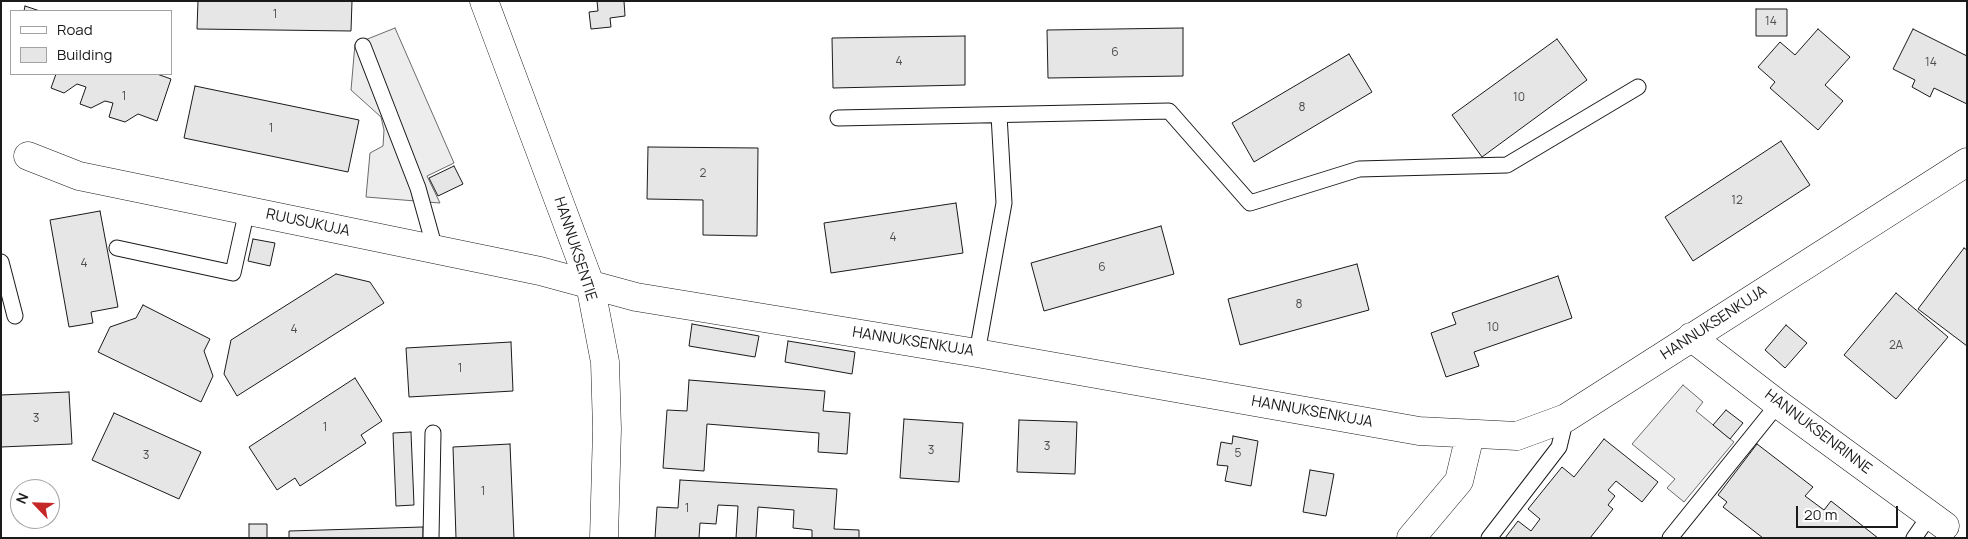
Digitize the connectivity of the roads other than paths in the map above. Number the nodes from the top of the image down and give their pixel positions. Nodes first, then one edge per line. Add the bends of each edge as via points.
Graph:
1 (484, 1) edge
2 (363, 46) dead end
3 (1638, 87) dead end
4 (999, 115) junction
5 (838, 118) dead end
6 (28, 156) dead end
7 (1967, 162) edge
8 (247, 210) junction
9 (117, 248) dead end
10 (435, 249) junction
11 (1, 262) edge
12 (590, 284) junction
13 (15, 316) dead end
14 (1691, 337) junction
15 (978, 352) junction
16 (1778, 404) junction
17 (1566, 418) junction
18 (433, 433) dead end
19 (1470, 435) junction
20 (1938, 521) joint
21 (1675, 536) edge
22 (431, 538) edge
23 (604, 538) edge
24 (1411, 538) edge
25 (1489, 538) edge
26 (1914, 538) edge

1 - 12 street, HANNUKSENTIE
2 - 10 lane via 418,188
3 - 4 lane via 1507,165 1359,169 1250,203 1170,111
4 - 5 lane
4 - 15 lane via 1004,203
6 - 8 street, RUUSUKUJA via 79,176
7 - 14 street, HANNUKSENKUJA
8 - 9 lane via 233,273
8 - 10 street, RUUSUKUJA
10 - 12 street, RUUSUKUJA
11 - 13 lane
12 - 15 street, HANNUKSENKUJA via 636,297
12 - 23 street, HANNUKSENTIE via 605,362
14 - 16 street, HANNUKSENRINNE
14 - 17 street, HANNUKSENKUJA
15 - 19 street, HANNUKSENKUJA via 1419,431
16 - 20 street, HANNUKSENRINNE
16 - 21 lane
17 - 19 street, HANNUKSENKUJA via 1516,436
17 - 25 lane via 1559,447
18 - 22 lane
19 - 24 street via 1459,481
20 - 26 lane

